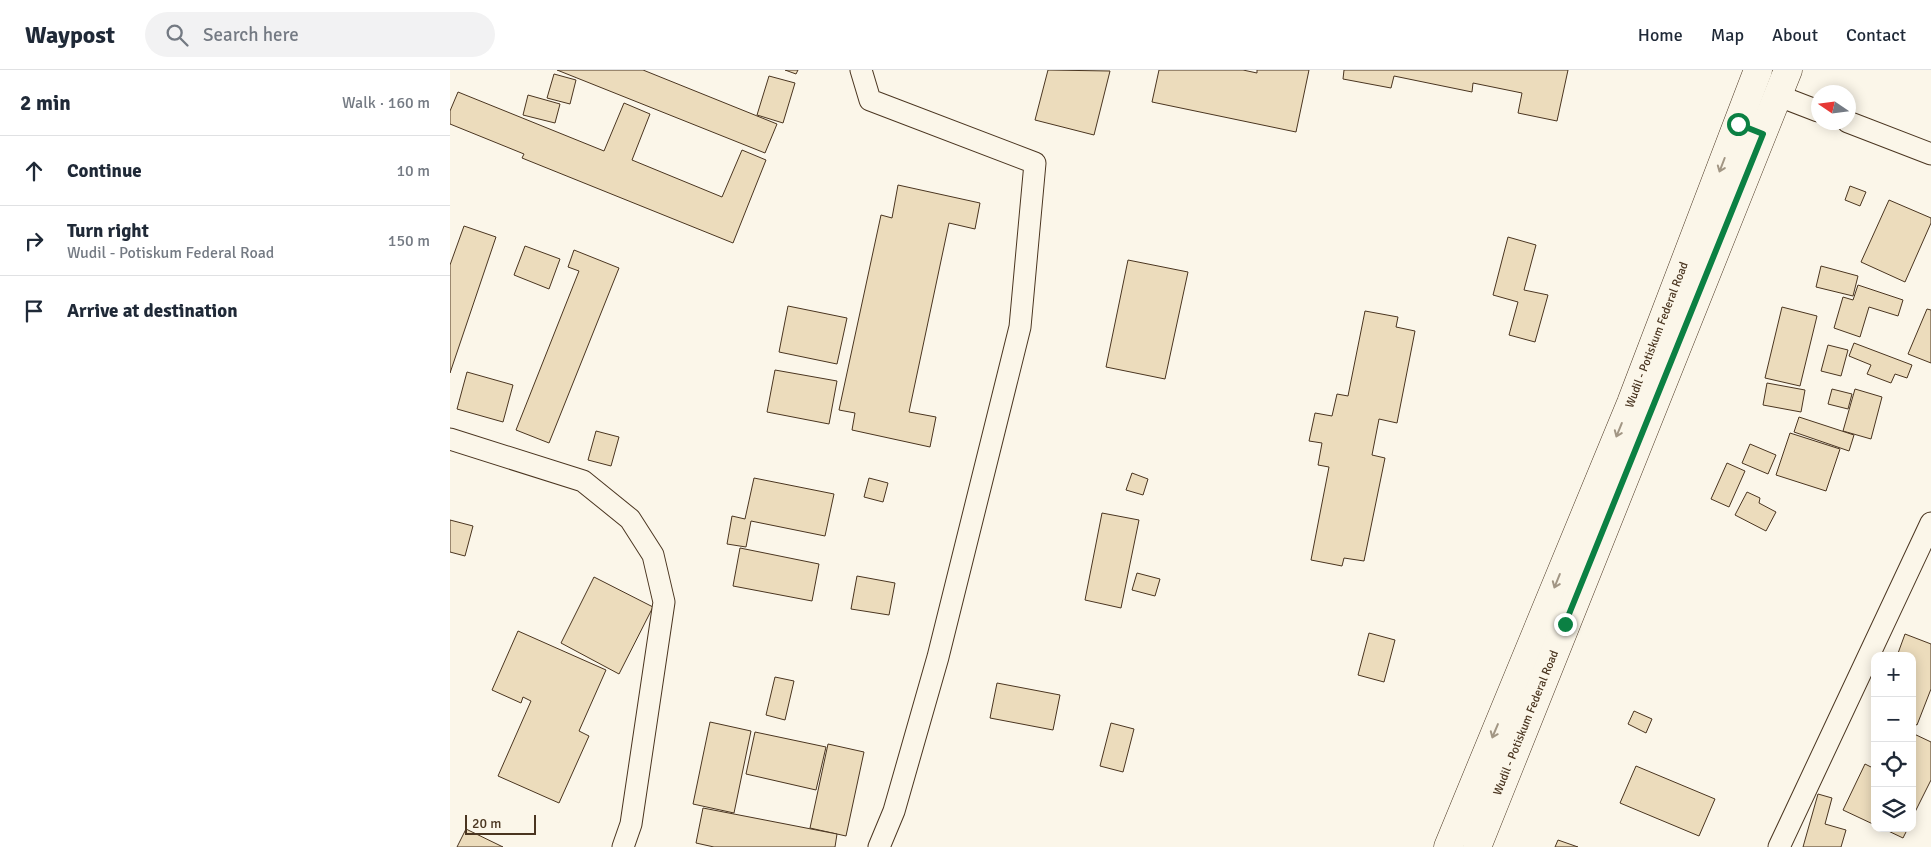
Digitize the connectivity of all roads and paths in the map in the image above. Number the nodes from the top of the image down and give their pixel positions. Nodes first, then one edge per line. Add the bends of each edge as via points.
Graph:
1 (861, 70) edge
2 (1758, 70) edge
3 (1788, 70) edge
4 (1779, 96) junction
5 (1811, 108) edge
6 (1738, 124) junction
7 (1856, 125) edge
8 (1763, 134) junction
9 (1931, 154) edge
10 (450, 439) edge
11 (1931, 523) edge
12 (623, 847) edge
13 (879, 847) edge
14 (1448, 847) edge
15 (1477, 847) edge
16 (1779, 847) edge

1 - 13 street via 870,100 1035,163 1020,327 938,657 894,811
2 - 6 main road, Wudil - Potiskum Federal Road
3 - 4 main road, Wudil - Potiskum Federal Road
4 - 5 street
4 - 8 main road, Wudil - Potiskum Federal Road
6 - 8 main road
6 -> 14 main road, Wudil - Potiskum Federal Road via 1631,403
7 - 9 street
8 - 15 main road, Wudil - Potiskum Federal Road
10 - 12 street via 583,481 630,519 653,555 664,602 631,824
11 - 16 street

